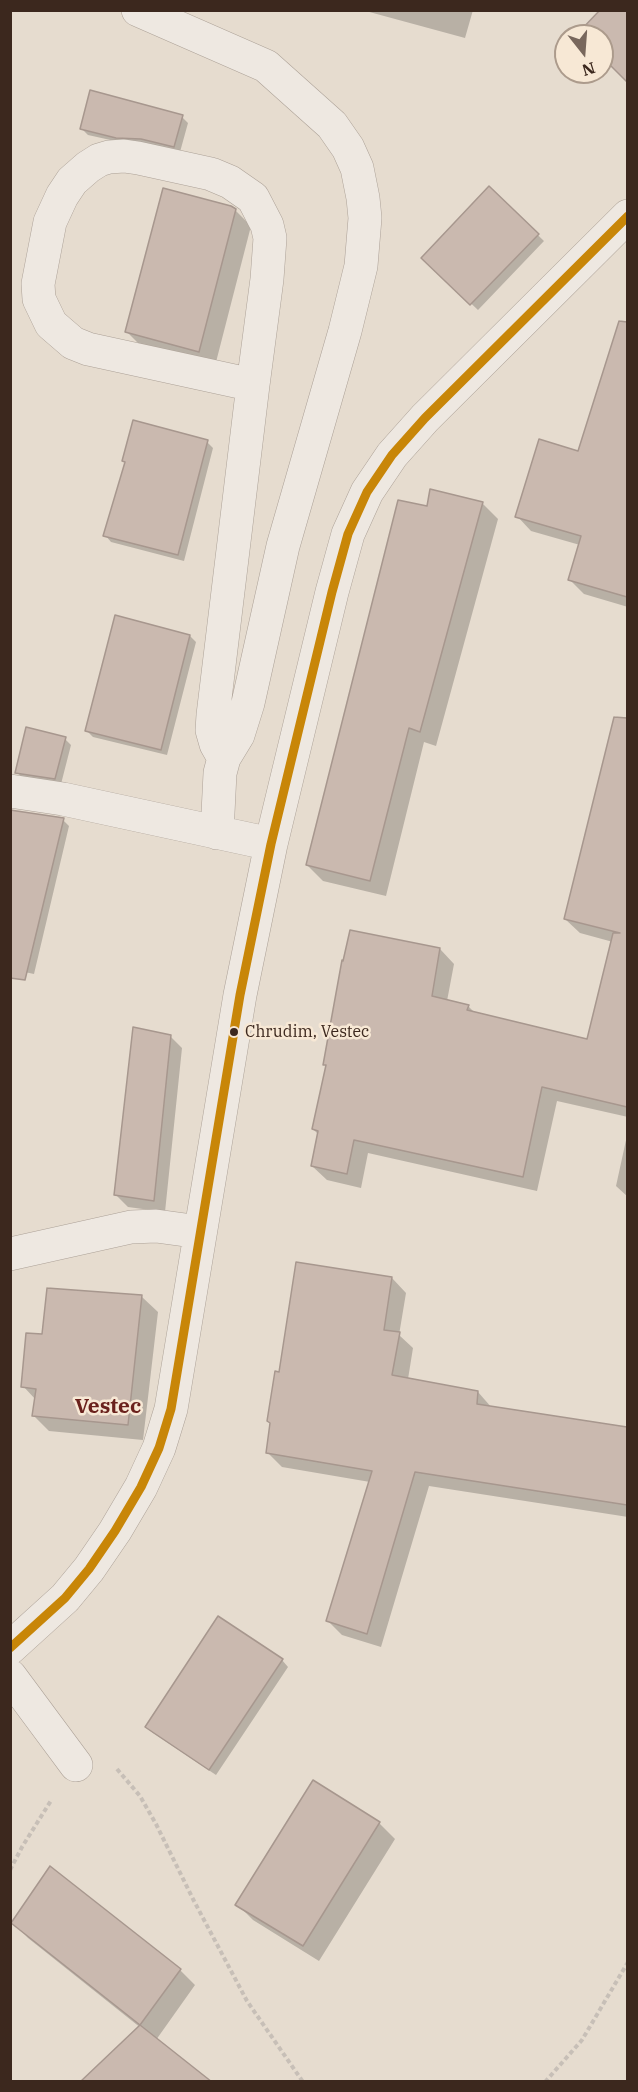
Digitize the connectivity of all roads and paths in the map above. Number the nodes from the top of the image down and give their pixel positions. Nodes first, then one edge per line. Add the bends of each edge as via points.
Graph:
1 (138, 10) edge
2 (627, 216) edge
3 (253, 385) junction
4 (224, 758) junction
5 (10, 791) edge
6 (217, 833) junction
7 (271, 844) junction
8 (200, 1232) junction
9 (10, 1254) edge
10 (10, 1648) edge
11 (10, 1676) edge
12 (76, 1765) junction
13 (10, 1870) edge
14 (627, 1962) edge
15 (303, 2082) edge
16 (545, 2082) edge

1 - 4 street via 266,66 332,125 357,168 363,198 361,266 283,546 249,703 238,735
2 - 7 street via 425,418 392,455 367,492 348,534 332,592
3 - 3 street via 88,349 73,343 51,324 39,299 38,284 50,222 62,196 88,167 109,157 138,158 211,174 253,198 270,238
3 - 4 street via 213,715 212,730
4 - 6 street
5 - 6 street
6 - 7 street
7 - 8 street via 238,1006
8 - 9 street via 137,1226
8 - 10 street via 171,1409 159,1448 141,1487 89,1569 65,1598
11 - 12 street
12 - 13 path
12 - 15 path via 93,1759 118,1769 140,1796 247,2001
14 - 16 path via 582,2040

